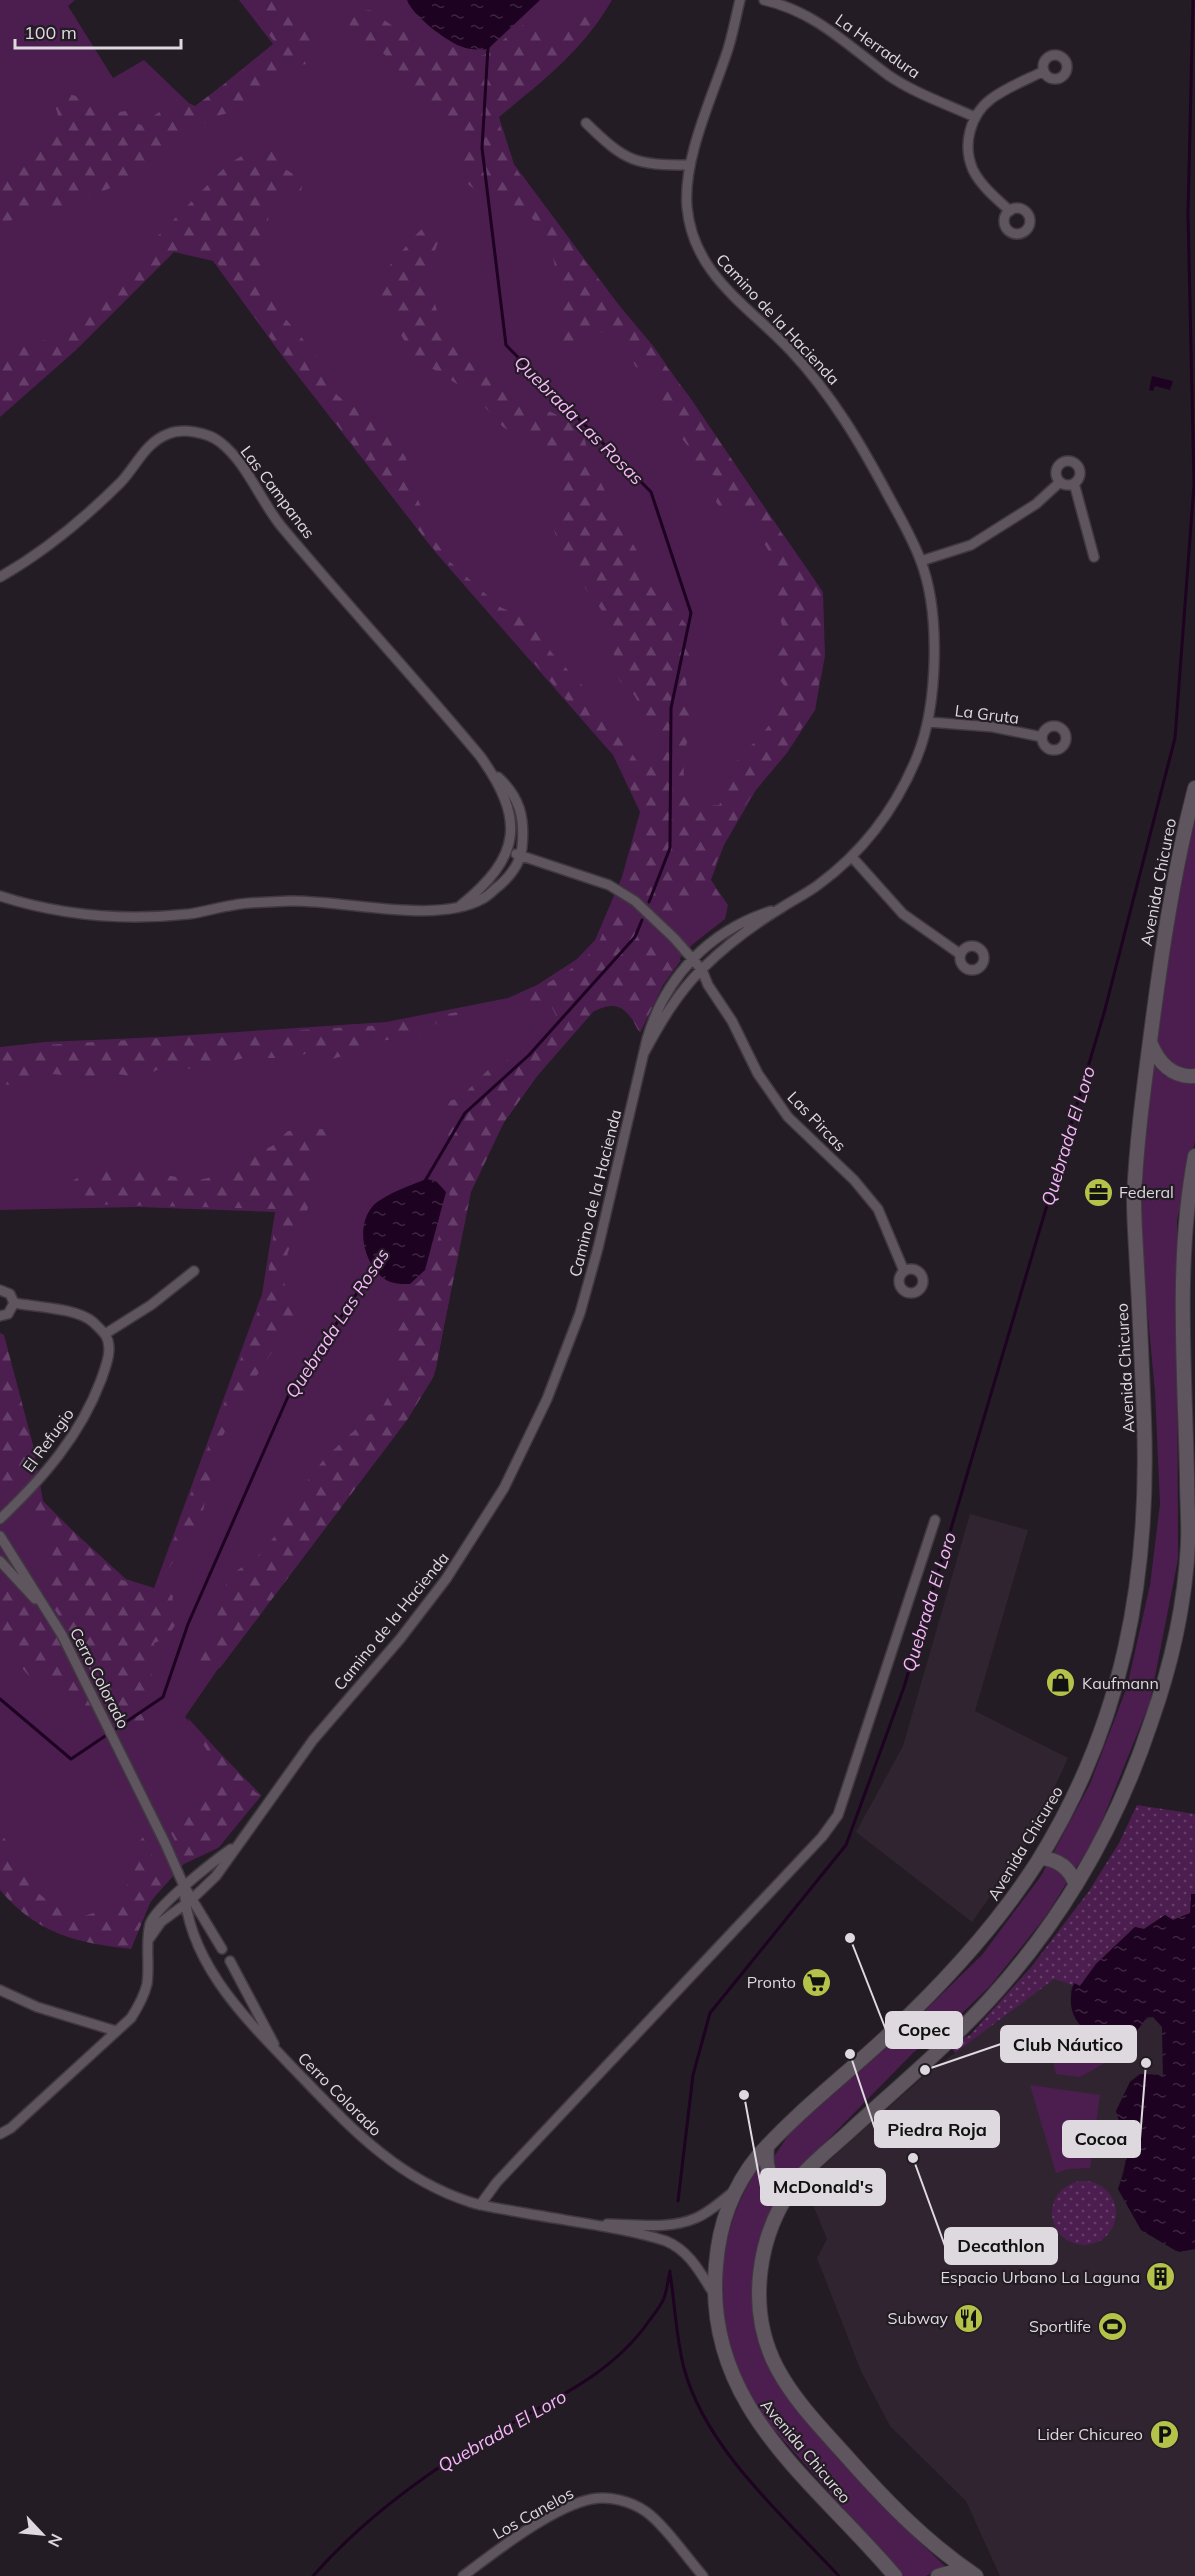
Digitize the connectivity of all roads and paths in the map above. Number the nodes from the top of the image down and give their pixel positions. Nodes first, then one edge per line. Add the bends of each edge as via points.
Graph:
1 (740, 0) edge
2 (764, 0) edge
3 (1044, 71) dead end
4 (975, 117) junction
5 (586, 123) dead end
6 (690, 165) junction
7 (1010, 211) dead end
8 (1060, 482) junction
9 (1074, 483) junction
10 (1094, 557) dead end
11 (921, 561) junction
12 (0, 577) edge
13 (928, 722) junction
14 (1042, 736) dead end
15 (491, 770) junction
16 (1195, 788) edge
17 (508, 852) junction
18 (522, 856) junction
19 (852, 857) junction
20 (0, 896) edge
21 (460, 906) junction
22 (780, 908) junction
23 (960, 954) dead end
24 (692, 958) junction
25 (702, 970) junction
26 (1150, 1042) junction
27 (644, 1053) junction
28 (1195, 1076) edge
29 (1195, 1156) edge
30 (904, 1270) dead end
31 (194, 1271) dead end
32 (0, 1290) edge
33 (14, 1303) junction
34 (0, 1316) edge
35 (105, 1334) junction
36 (0, 1519) edge
37 (935, 1520) dead end
38 (0, 1536) edge
39 (0, 1561) edge
40 (50, 1613) junction
41 (236, 1846) junction
42 (1040, 1857) junction
43 (1076, 1885) junction
44 (184, 1886) junction
45 (188, 1902) junction
46 (149, 1939) junction
47 (222, 1949) dead end
48 (230, 1961) dead end
49 (237, 1973) junction
50 (222, 1985) junction
51 (0, 1990) edge
52 (116, 2031) junction
53 (277, 2052) junction
54 (0, 2134) edge
55 (767, 2146) junction
56 (797, 2182) junction
57 (736, 2190) junction
58 (480, 2205) junction
59 (585, 2224) junction
60 (714, 2294) junction
61 (973, 2574) edge
62 (462, 2576) edge
63 (703, 2576) edge
64 (895, 2576) edge
65 (938, 2576) edge

1 - 6 street, Camino de la Hacienda
2 - 4 street, La Herradura via 811,18 889,75
3 - 4 street via 989,100
4 - 7 street via 968,140 973,169
5 - 6 street via 615,151 631,159 651,165
6 - 11 street, Camino de la Hacienda via 687,206 693,236 707,267 790,349 825,390 862,446
8 - 9 street
8 - 9 street via 1057,468 1068,461 1079,468
8 - 11 street via 1027,510 971,545
9 - 10 street
11 - 13 street, Camino de la Hacienda via 934,634
12 - 15 street, Las Campanas via 76,524 122,480 150,446 168,434 194,431 219,441 233,455 279,524
13 - 14 street, La Gruta
13 - 19 street, Camino de la Hacienda via 907,780 884,819
15 - 17 street, Las Campanas via 507,799 511,825
15 - 18 street, Las Campanas via 509,788 520,807 524,826
16 - 26 main road, Avenida Chicureo via 1169,907
17 - 18 street
17 - 21 street, Las Campanas via 496,873
18 - 21 street via 510,876 482,900
18 - 24 street via 609,885 635,901
19 - 22 street, Camino de la Hacienda via 818,885
19 - 23 street via 903,914
20 - 21 street via 73,914 130,918 290,901 404,910
22 - 24 street, Camino de la Hacienda via 738,925
22 - 25 street, Camino de la Hacienda
24 - 25 street, Las Pircas
24 - 27 street, Camino de la Hacienda via 661,1002
25 - 27 street, Camino de la Hacienda via 678,997
25 - 30 street, Las Pircas via 758,1074 788,1117 855,1180 878,1209
26 - 28 main road via 1172,1072
26 - 42 main road, Avenida Chicureo via 1134,1202 1145,1453 1145,1520 1139,1579 1126,1645 1098,1738 1078,1788
27 - 41 street, Camino de la Hacienda via 585,1294 555,1379 519,1459 446,1579 313,1740
29 - 43 main road, Avenida Chicureo via 1182,1256 1188,1543 1179,1614 1164,1683 1142,1751 1116,1811
31 - 35 street
32 - 33 street via 10,1294
33 - 34 street via 8,1314
33 - 35 street via 80,1314
35 - 36 street, El Refugio via 108,1359 92,1404 51,1466
37 - 58 street via 838,1815 822,1837 497,2182
38 - 40 street, Cerro Colorado
39 - 40 street, Cerro Colorado
40 - 44 street, Cerro Colorado
41 - 44 street, Camino de la Hacienda
41 - 45 street, Camino de la Hacienda via 216,1876
42 - 43 main road via 1062,1864
42 - 55 main road, Avenida Chicureo via 980,1941 910,2015
43 - 56 main road, Avenida Chicureo via 1033,1948 987,2002
44 - 45 street, Cerro Colorado
44 - 46 street, Camino de la Hacienda via 155,1913
45 - 46 street, Camino de la Hacienda via 161,1922
45 - 47 street, Cerro Colorado
45 - 50 street, Cerro Colorado via 191,1930
46 - 52 street, Camino de la Hacienda via 147,1984 141,2001 131,2018
48 - 49 street, Cerro Colorado
49 - 50 street
49 - 53 street, Cerro Colorado
50 - 53 street, Cerro Colorado via 238,2011
51 - 52 street via 37,2007
52 - 54 street, Camino de la Hacienda
53 - 58 street, Cerro Colorado via 351,2130 380,2154 406,2172
55 - 56 main road via 766,2165 771,2176 783,2182
55 - 57 main road, Avenida Chicureo
56 - 61 main road, Avenida Chicureo via 772,2224 760,2273 762,2324 776,2366 808,2414 876,2489 921,2535
57 - 59 street, Cerro Colorado via 703,2214 681,2223
57 - 60 main road, Avenida Chicureo via 719,2236
58 - 59 street, Cerro Colorado
59 - 60 street, Cerro Colorado via 672,2244 689,2256
60 - 64 main road, Avenida Chicureo via 723,2353 751,2412 783,2453
61 - 65 main road via 952,2572
62 - 63 street, Los Canelos via 549,2518 580,2503 601,2499 622,2501 646,2512

